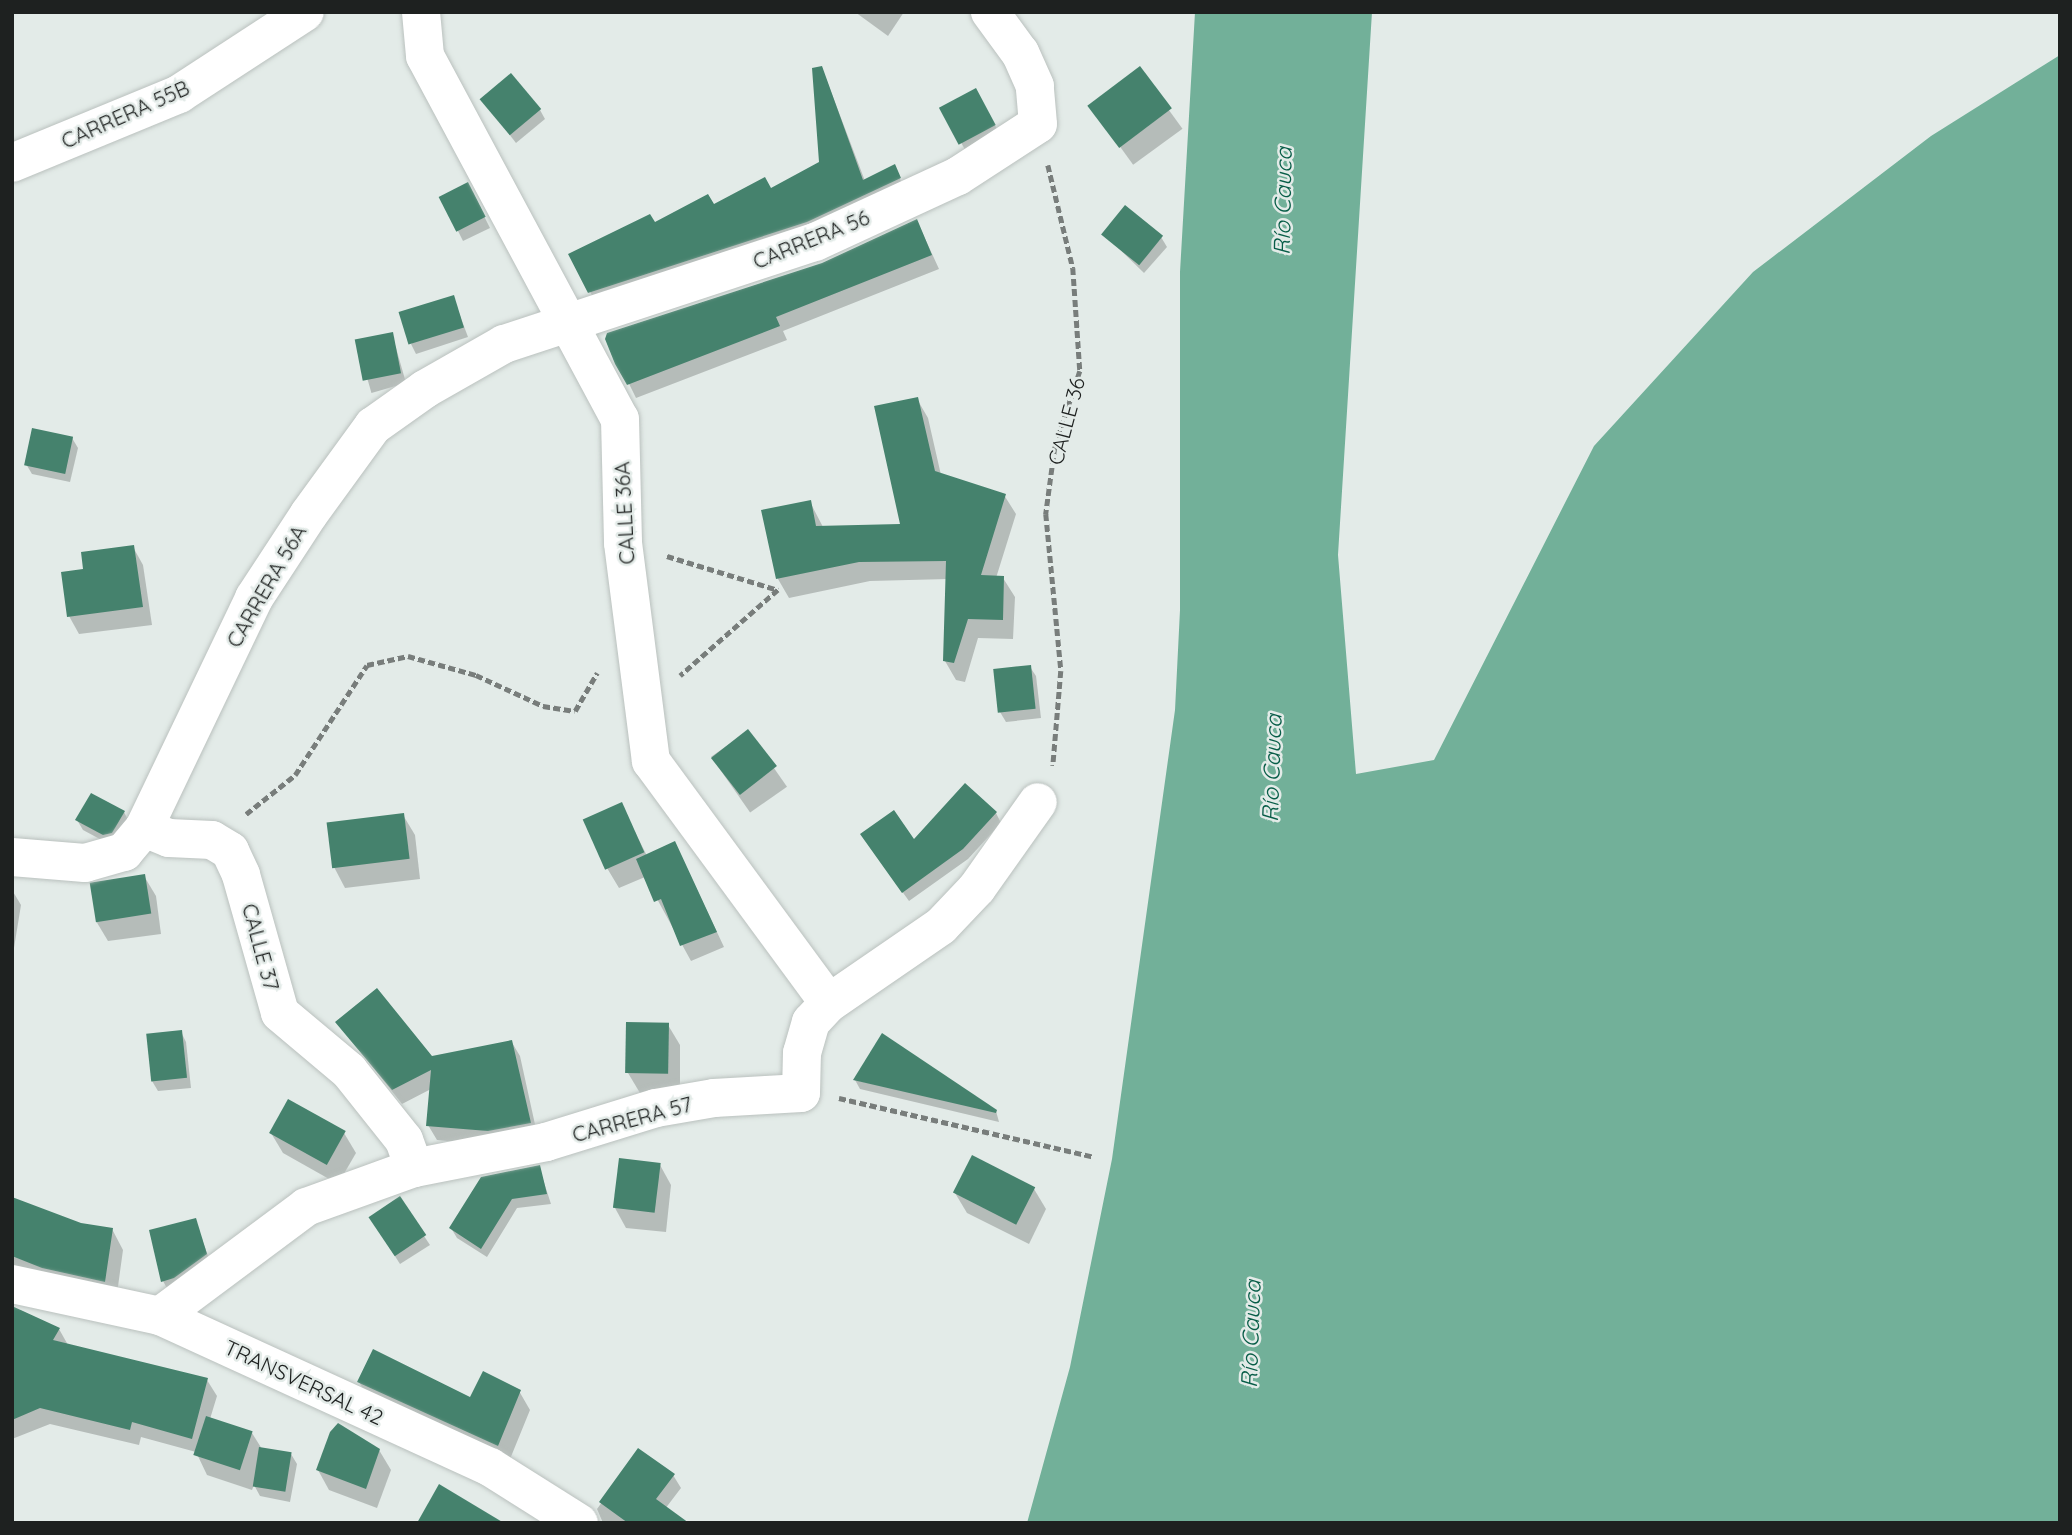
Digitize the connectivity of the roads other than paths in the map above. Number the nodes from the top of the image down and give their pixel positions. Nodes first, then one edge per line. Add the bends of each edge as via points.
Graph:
1 (305, 12) edge
2 (421, 12) edge
3 (990, 12) edge
4 (12, 163) edge
5 (571, 324) junction
6 (1038, 802) road end
7 (144, 828) junction
8 (12, 857) edge
9 (829, 1003) junction
10 (414, 1168) junction
11 (12, 1284) edge
12 (160, 1316) junction
13 (579, 1523) edge

1 - 4 street, CARRERA 55B via 179,94
2 - 5 street, CALLE 36A via 425,56
3 - 5 street, CARRERA 56 via 1020,53 1035,86 1038,124 958,176 815,242
5 - 7 street, CARRERA 56A via 504,344 425,389 373,426 254,598
5 - 9 street, CALLE 36A via 620,419 623,543 651,761
6 - 9 street via 977,888 941,926
7 - 8 street, CARRERA 56A via 124,852 85,863
7 - 10 street, CALLE 37 via 187,841 212,840 230,851 280,1013 349,1071 404,1140
9 - 10 street, CARRERA 57 via 808,1032 802,1053 801,1093 714,1098 656,1108 546,1142
10 - 12 street, CARRERA 57 via 306,1207
11 - 12 street, TRANSVERSAL 42
12 - 13 street, TRANSVERSAL 42 via 490,1466

